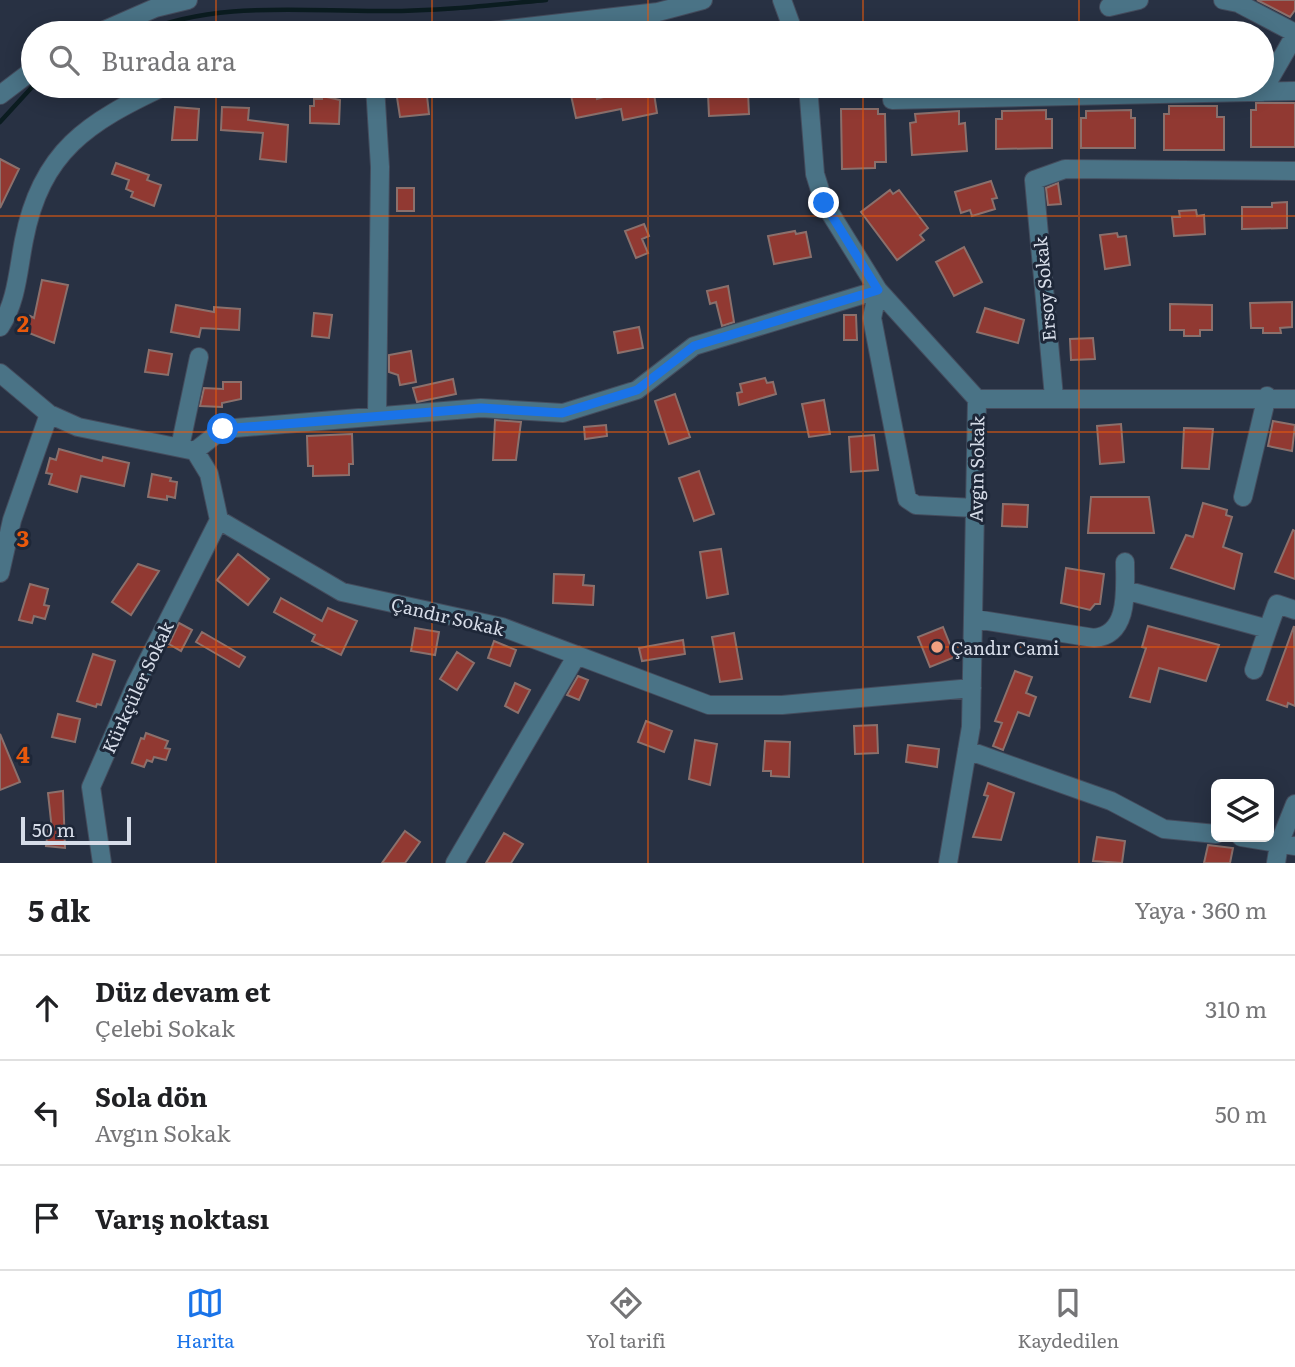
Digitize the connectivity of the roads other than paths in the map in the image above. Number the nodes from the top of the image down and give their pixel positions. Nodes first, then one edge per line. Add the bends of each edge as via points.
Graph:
1 (188, 0) edge
2 (703, 0) edge
3 (782, 0) edge
4 (1139, 0) edge
5 (1223, 0) edge
6 (1109, 7) dead end
7 (125, 21) edge
8 (580, 21) edge
9 (790, 21) edge
10 (1272, 21) edge
11 (1274, 22) edge
12 (1295, 34) edge
13 (1274, 71) edge
14 (21, 79) edge
15 (1295, 91) edge
16 (1274, 92) edge
17 (0, 95) edge
18 (143, 98) edge
19 (376, 98) edge
20 (809, 98) edge
21 (984, 98) edge
22 (892, 100) dead end
23 (1295, 171) edge
24 (878, 290) junction
25 (0, 327) edge
26 (199, 356) dead end
27 (0, 373) edge
28 (1268, 396) junction
29 (1054, 397) junction
30 (1295, 398) edge
31 (977, 399) junction
32 (50, 414) junction
33 (377, 416) junction
34 (188, 449) junction
35 (1243, 496) dead end
36 (975, 508) junction
37 (219, 520) junction
38 (1125, 562) dead end
39 (0, 573) edge
40 (1125, 590) junction
41 (1295, 610) edge
42 (975, 618) junction
43 (1268, 629) junction
44 (577, 655) junction
45 (1254, 670) dead end
46 (972, 688) junction
47 (967, 750) junction
48 (1295, 804) edge
49 (1211, 834) edge
50 (1270, 842) edge
51 (1287, 845) edge
52 (102, 863) edge
53 (455, 863) edge
54 (948, 863) edge
55 (1276, 863) edge

1 - 7 street
2 - 8 street via 659,12
3 - 9 street
4 - 6 street
5 - 10 street via 1238,2
11 - 12 street
12 - 13 street
14 - 17 street
15 - 16 street
18 - 25 street via 89,127 58,154 40,187 25,233 11,310
19 - 33 street via 380,167
20 - 24 street, Avgın Sokak via 814,174 824,203
21 - 22 street
23 - 29 street, Ersoy Sokak via 1065,169 1034,180
24 - 31 street, Avgın Sokak
24 - 33 street via 694,346 637,390 562,413 481,408
24 - 36 street via 872,318 907,499 916,505
26 - 34 street
27 - 32 street
28 - 29 street
28 - 30 street
28 - 35 street
29 - 31 street
31 - 36 street, Avgın Sokak
32 - 34 street via 78,427
32 - 39 street via 12,520
33 - 34 street via 223,429
34 - 37 street via 209,474
36 - 42 street, Avgın Sokak
37 - 44 street, Çandır Sokak via 342,592 502,627
37 - 52 street, Kürkçüler Sokak via 135,684 91,787
38 - 40 street
40 - 42 street via 1116,628 1108,637
40 - 43 street
41 - 43 street via 1277,604
42 - 46 street, Avgın Sokak
43 - 45 street
44 - 46 street, Çandır Sokak via 709,705 782,705
44 - 53 street
46 - 47 street, Avgın Sokak
47 - 49 street via 1111,801 1164,829
47 - 54 street, Avgın Sokak
48 - 51 street
50 - 51 street
51 - 55 street

